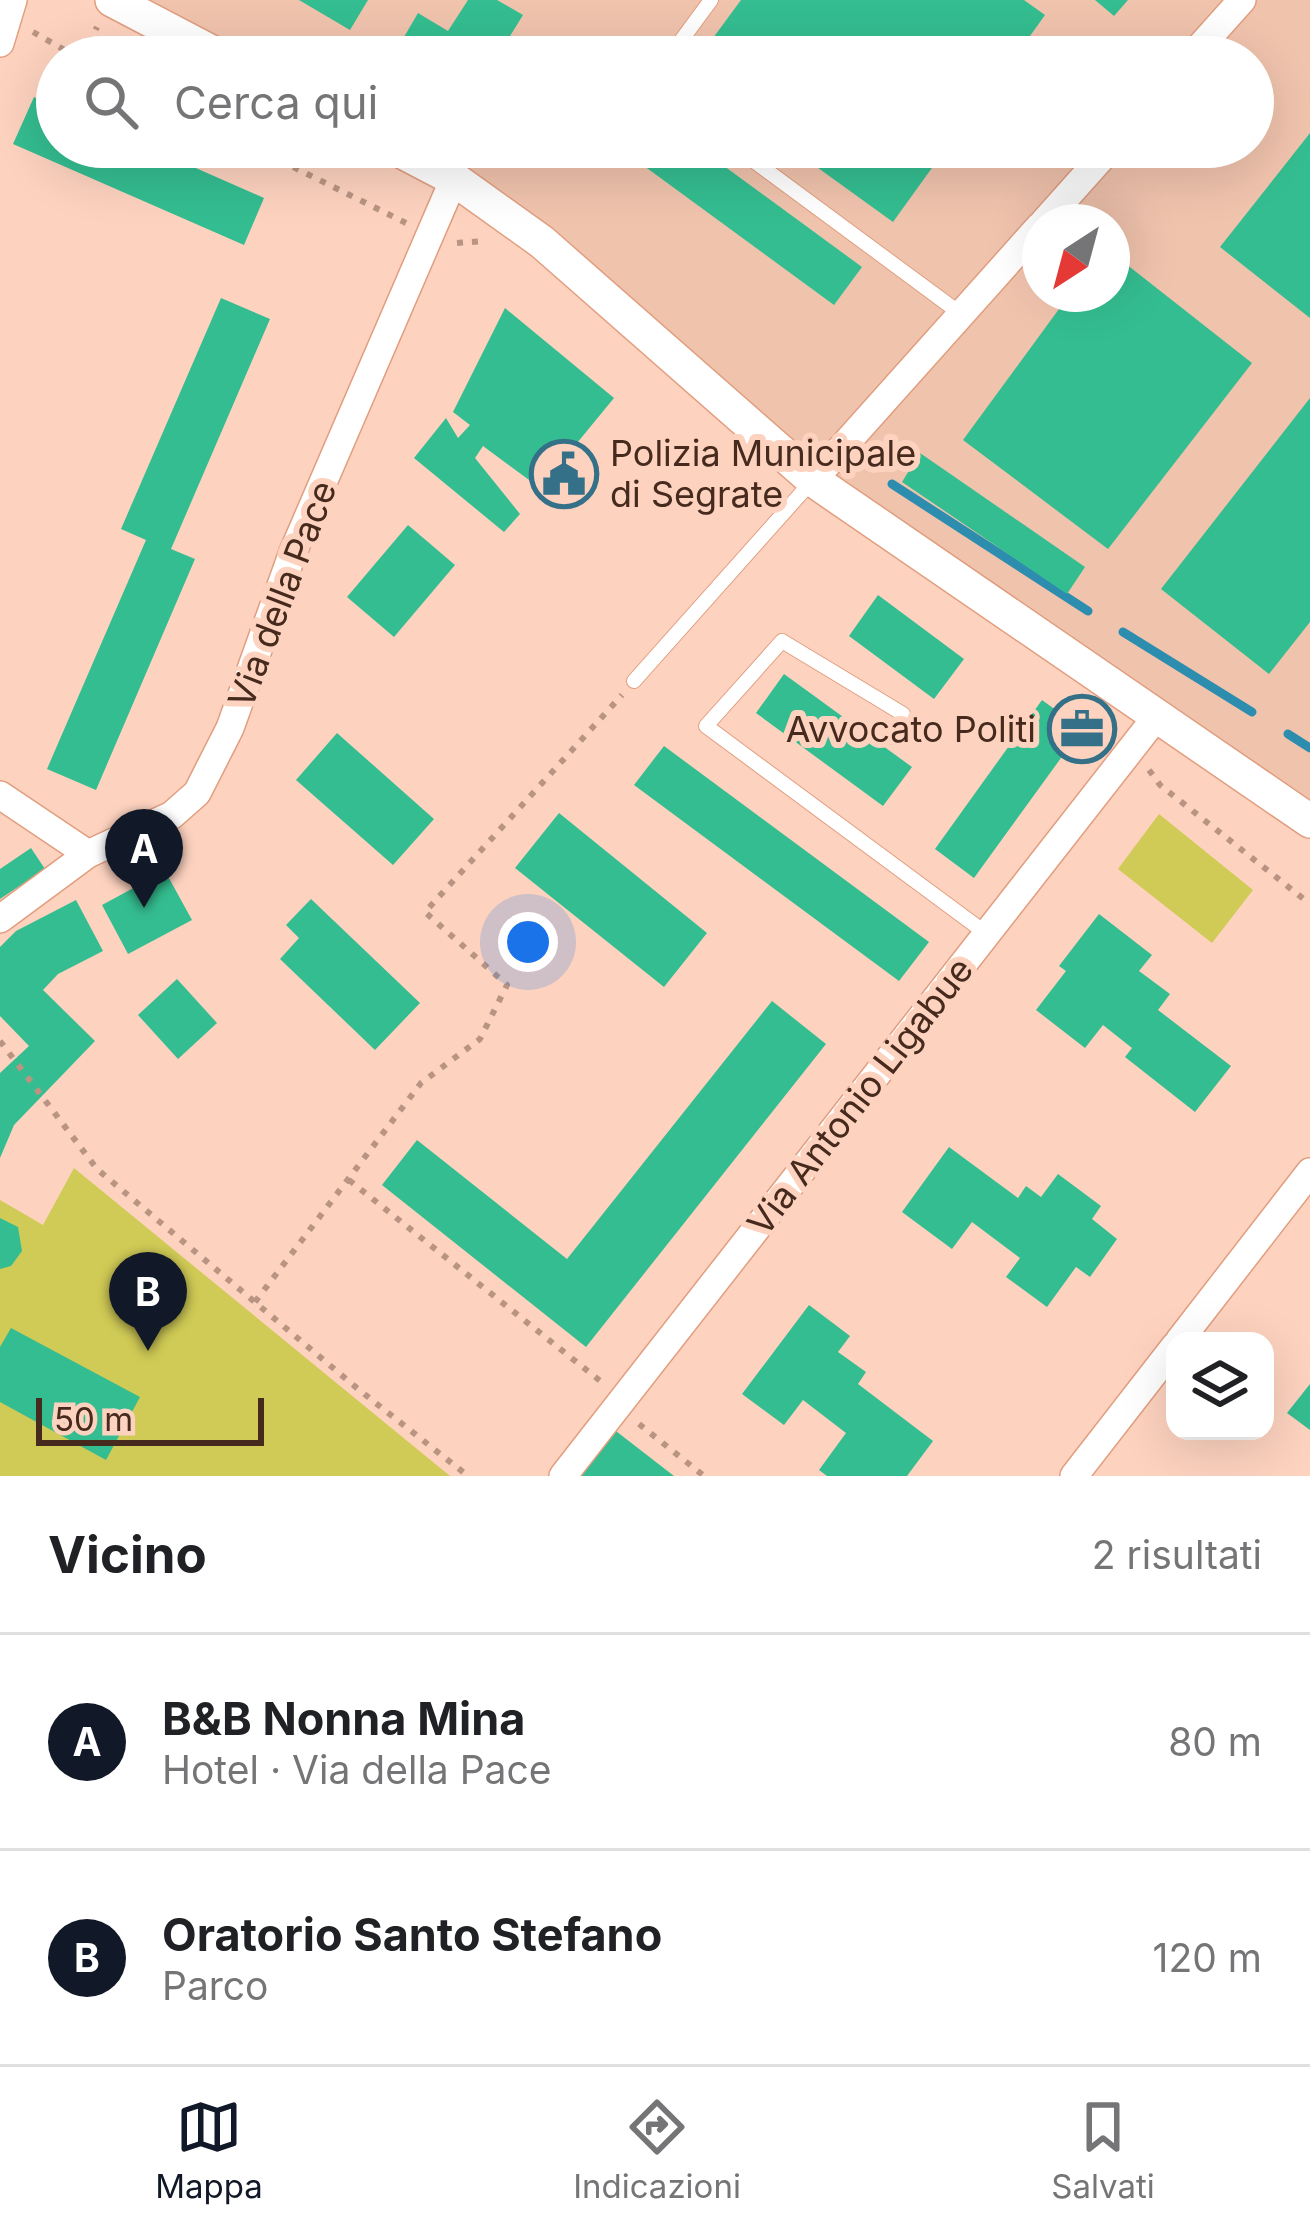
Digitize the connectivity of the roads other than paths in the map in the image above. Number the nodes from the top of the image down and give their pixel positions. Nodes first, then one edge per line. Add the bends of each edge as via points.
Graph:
1 (112, 0) edge
2 (711, 0) edge
3 (1242, 0) edge
4 (181, 36) edge
5 (684, 36) edge
6 (1210, 36) edge
7 (433, 168) edge
8 (763, 168) edge
9 (1092, 168) edge
10 (454, 179) junction
11 (1060, 204) edge
12 (1022, 246) edge
13 (961, 314) junction
14 (813, 480) junction
15 (634, 682) road end
16 (903, 714) dead end
17 (1157, 716) junction
18 (0, 795) edge
19 (1310, 821) edge
20 (88, 854) junction
21 (0, 919) edge
22 (987, 934) junction
23 (1310, 1172) edge
24 (1186, 1332) edge
25 (1166, 1358) edge
26 (563, 1476) edge
27 (1074, 1476) edge

1 - 4 street
2 - 5 lane
3 - 6 street
7 - 10 street
8 - 13 lane
9 - 11 street
10 - 14 street via 542,242
10 - 20 street, Via della Pace via 293,552 215,761 172,815
12 - 13 street
13 - 14 street
14 - 15 lane
14 - 17 street
16 - 22 lane via 782,641 706,727
17 - 19 street
17 - 22 street, Via Antonio Ligabue
18 - 20 street
20 - 21 street, Via della Pace
22 - 26 street, Via Antonio Ligabue
23 - 24 street
25 - 27 street

